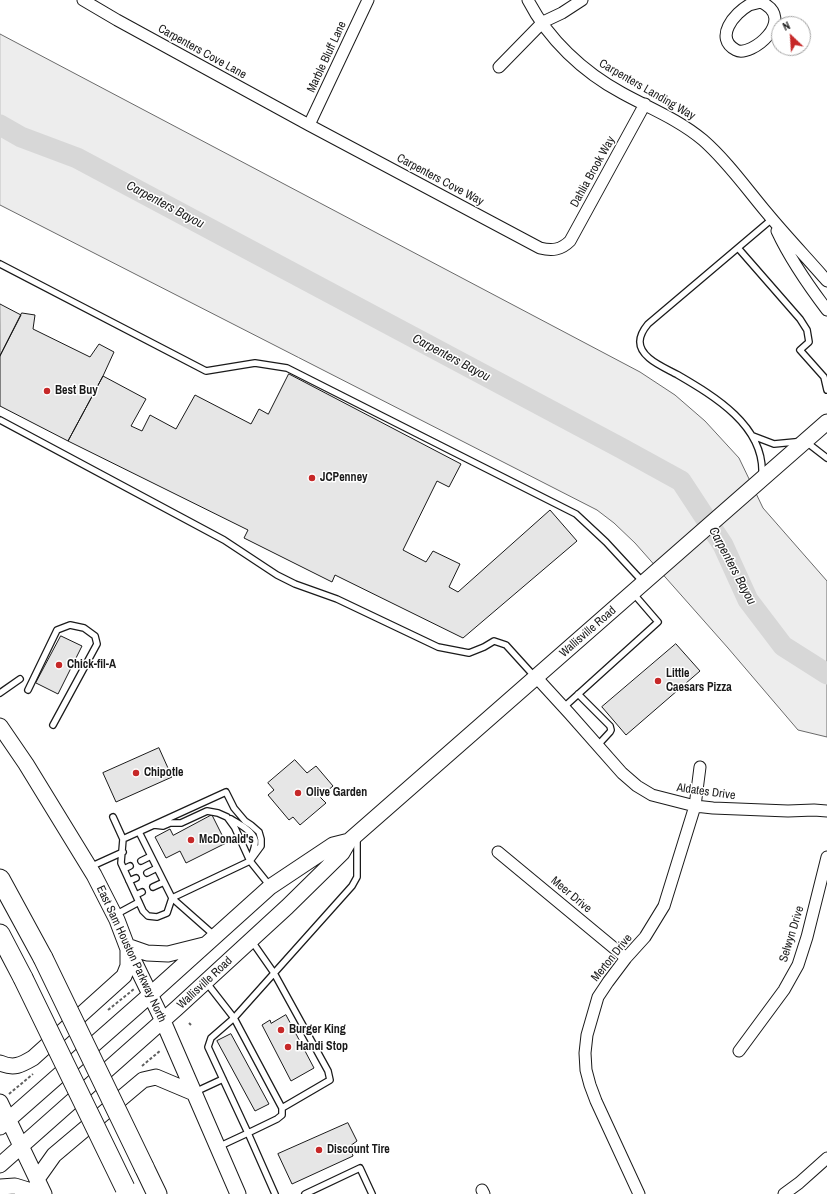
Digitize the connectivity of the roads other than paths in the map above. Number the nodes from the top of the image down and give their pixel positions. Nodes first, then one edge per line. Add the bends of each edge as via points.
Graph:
1 (83, 0) edge
2 (368, 0) edge
3 (528, 0) edge
4 (582, 0) edge
5 (759, 1) edge
6 (543, 22) junction
7 (499, 67) dead end
8 (644, 104) junction
9 (309, 126) junction
10 (772, 219) junction
11 (560, 248) joint
12 (738, 248) junction
13 (0, 264) edge
14 (827, 281) edge
15 (827, 310) edge
16 (826, 378) edge
17 (827, 390) edge
18 (0, 420) edge
19 (827, 422) edge
20 (753, 436) junction
21 (805, 441) junction
22 (827, 458) edge
23 (762, 479) junction
24 (644, 583) junction
25 (632, 593) junction
26 (536, 677) junction
27 (20, 679) dead end
28 (28, 690) dead end
29 (0, 693) edge
30 (578, 694) junction
31 (564, 707) junction
32 (53, 725) dead end
33 (0, 726) edge
34 (598, 745) junction
35 (700, 767) dead end
36 (695, 806) junction
37 (827, 812) edge
38 (113, 817) dead end
39 (227, 817) junction
40 (153, 825) junction
41 (139, 832) junction
42 (353, 838) junction
43 (123, 839) junction
44 (123, 852) junction
45 (498, 852) dead end
46 (151, 856) junction
47 (827, 857) edge
48 (141, 861) dead end
49 (250, 861) junction
50 (130, 866) dead end
51 (90, 867) junction
52 (157, 868) junction
53 (124, 869) junction
54 (147, 873) dead end
55 (0, 878) edge
56 (136, 878) dead end
57 (129, 881) junction
58 (164, 882) junction
59 (153, 887) dead end
60 (270, 887) junction
61 (142, 892) dead end
62 (136, 895) junction
63 (172, 898) junction
64 (140, 902) junction
65 (114, 915) junction
66 (0, 934) edge
67 (211, 940) junction
68 (251, 940) junction
69 (128, 948) junction
70 (626, 958) junction
71 (274, 973) junction
72 (206, 982) junction
73 (150, 995) junction
74 (234, 1018) junction
75 (163, 1021) junction
76 (739, 1051) dead end
77 (0, 1063) edge
78 (223, 1079) junction
79 (194, 1093) junction
80 (0, 1102) edge
81 (282, 1108) junction
82 (4, 1123) edge
83 (248, 1132) junction
84 (21, 1145) junction
85 (217, 1147) junction
86 (827, 1158) edge
87 (0, 1165) edge
88 (37, 1179) junction
89 (0, 1187) edge
90 (126, 1191) edge
91 (42, 1194) edge
92 (157, 1194) edge
93 (238, 1194) edge
94 (275, 1194) edge
95 (305, 1194) edge
96 (372, 1194) edge
97 (639, 1194) edge
98 (784, 1194) edge

1 - 9 street, Carpenters Cove Lane
2 - 9 street, Marble Bluff Lane
3 - 6 street, Carpenters Landing Way
4 - 6 street
5 - 5 street via 773,12 775,26 750,50 736,50 728,42 727,27 746,8
6 - 7 street
6 - 8 street, Carpenters Landing Way via 565,50 588,70 610,86
8 - 10 street, Carpenters Landing Way via 684,125 704,141
8 - 11 street, Dahlia Brook Way via 570,241
9 - 11 street, Carpenters Cove Way via 540,248
10 - 12 lane
10 - 14 street, Carpenters Landing Way
10 - 15 street, Carpenters Landing Way via 785,247
12 - 16 lane via 794,311 807,330 809,342 800,350
12 - 20 lane via 648,324 641,332 639,340 642,350 649,358 725,405
13 - 24 lane via 206,371 255,363 287,368 576,514
16 - 17 lane
18 - 26 lane via 224,540 283,578 337,599 438,647 469,653 494,641 506,645
19 - 21 main road, Wallisville Road
20 - 21 lane via 774,444
20 - 23 lane via 763,466
21 - 22 lane
21 - 23 main road, Wallisville Road
23 - 24 main road, Wallisville Road
24 - 25 main road, Wallisville Road
25 - 26 main road, Wallisville Road
25 - 30 lane via 658,622
26 - 31 street, Aldates Drive
26 - 42 main road, Wallisville Road
27 - 29 lane
28 - 32 lane via 57,630 70,625 84,628 95,636 97,644
30 - 31 lane
30 - 34 lane via 610,726 610,732
31 - 34 street, Aldates Drive
33 - 51 main road, East Sam Houston Parkway North
34 - 36 street, Aldates Drive via 622,773 642,789 658,797
35 - 36 street, Merton Drive
36 - 37 street, Aldates Drive
36 - 70 street, Merton Drive via 664,906 645,937
38 - 43 lane
39 - 40 lane via 207,811 181,822 163,826
39 - 49 lane via 236,828
39 - 49 lane via 255,840
40 - 41 lane
40 - 49 lane via 226,792 234,808 259,832 261,846
41 - 43 lane
41 - 46 lane
42 - 60 main road, Wallisville Road via 333,845
42 - 68 main road, Wallisville Road via 342,853
42 - 71 lane via 357,877 352,886
43 - 44 lane
44 - 51 lane
44 - 53 lane via 121,863
45 - 70 street, Meer Drive
46 - 48 lane
46 - 52 lane
47 - 76 street, Selwyn Drive via 798,965 784,990
49 - 60 lane
49 - 63 lane
50 - 53 lane
51 - 65 main road, East Sam Houston Parkway North
52 - 54 lane
52 - 58 lane
53 - 57 lane
55 - 92 highway, bridge via 42,958
56 - 57 lane
57 - 62 lane
58 - 59 lane
58 - 63 lane
60 - 67 main road, Wallisville Road
61 - 62 lane
62 - 64 lane
63 - 64 lane via 167,913 157,916 148,916
63 - 67 lane
64 - 65 lane
65 - 69 main road, East Sam Houston Parkway North
66 - 90 highway, bridge
67 - 69 main road via 168,954 147,953
67 - 73 main road, Wallisville Road
68 - 71 lane
68 - 72 main road, Wallisville Road
69 - 73 main road, East Sam Houston Parkway North
69 - 77 main road via 128,966 124,976 115,985 33,1058 20,1066 6,1066
70 - 97 street, Merton Drive via 598,997 587,1035 585,1053 586,1070 596,1101
71 - 74 lane
71 - 81 lane via 328,1071 330,1080
72 - 74 lane
72 - 75 main road, Wallisville Road
73 - 75 main road, East Sam Houston Parkway North
73 - 82 main road, Wallisville Road
74 - 78 lane via 211,1038 208,1047
74 - 81 lane
75 - 79 main road, East Sam Houston Parkway North
75 - 84 main road, Wallisville Road
78 - 79 lane
78 - 83 lane
79 - 85 main road, East Sam Houston Parkway North
79 - 88 main road via 156,1077 143,1080 54,1155
80 - 82 main road
81 - 83 lane via 282,1115 277,1119
82 - 84 main road
83 - 85 lane
83 - 94 lane
84 - 87 main road, Wallisville Road
84 - 88 main road
85 - 93 main road, East Sam Houston Parkway North
86 - 98 street
88 - 91 main road
89 - 91 main road via 15,1186
95 - 96 lane via 360,1168

